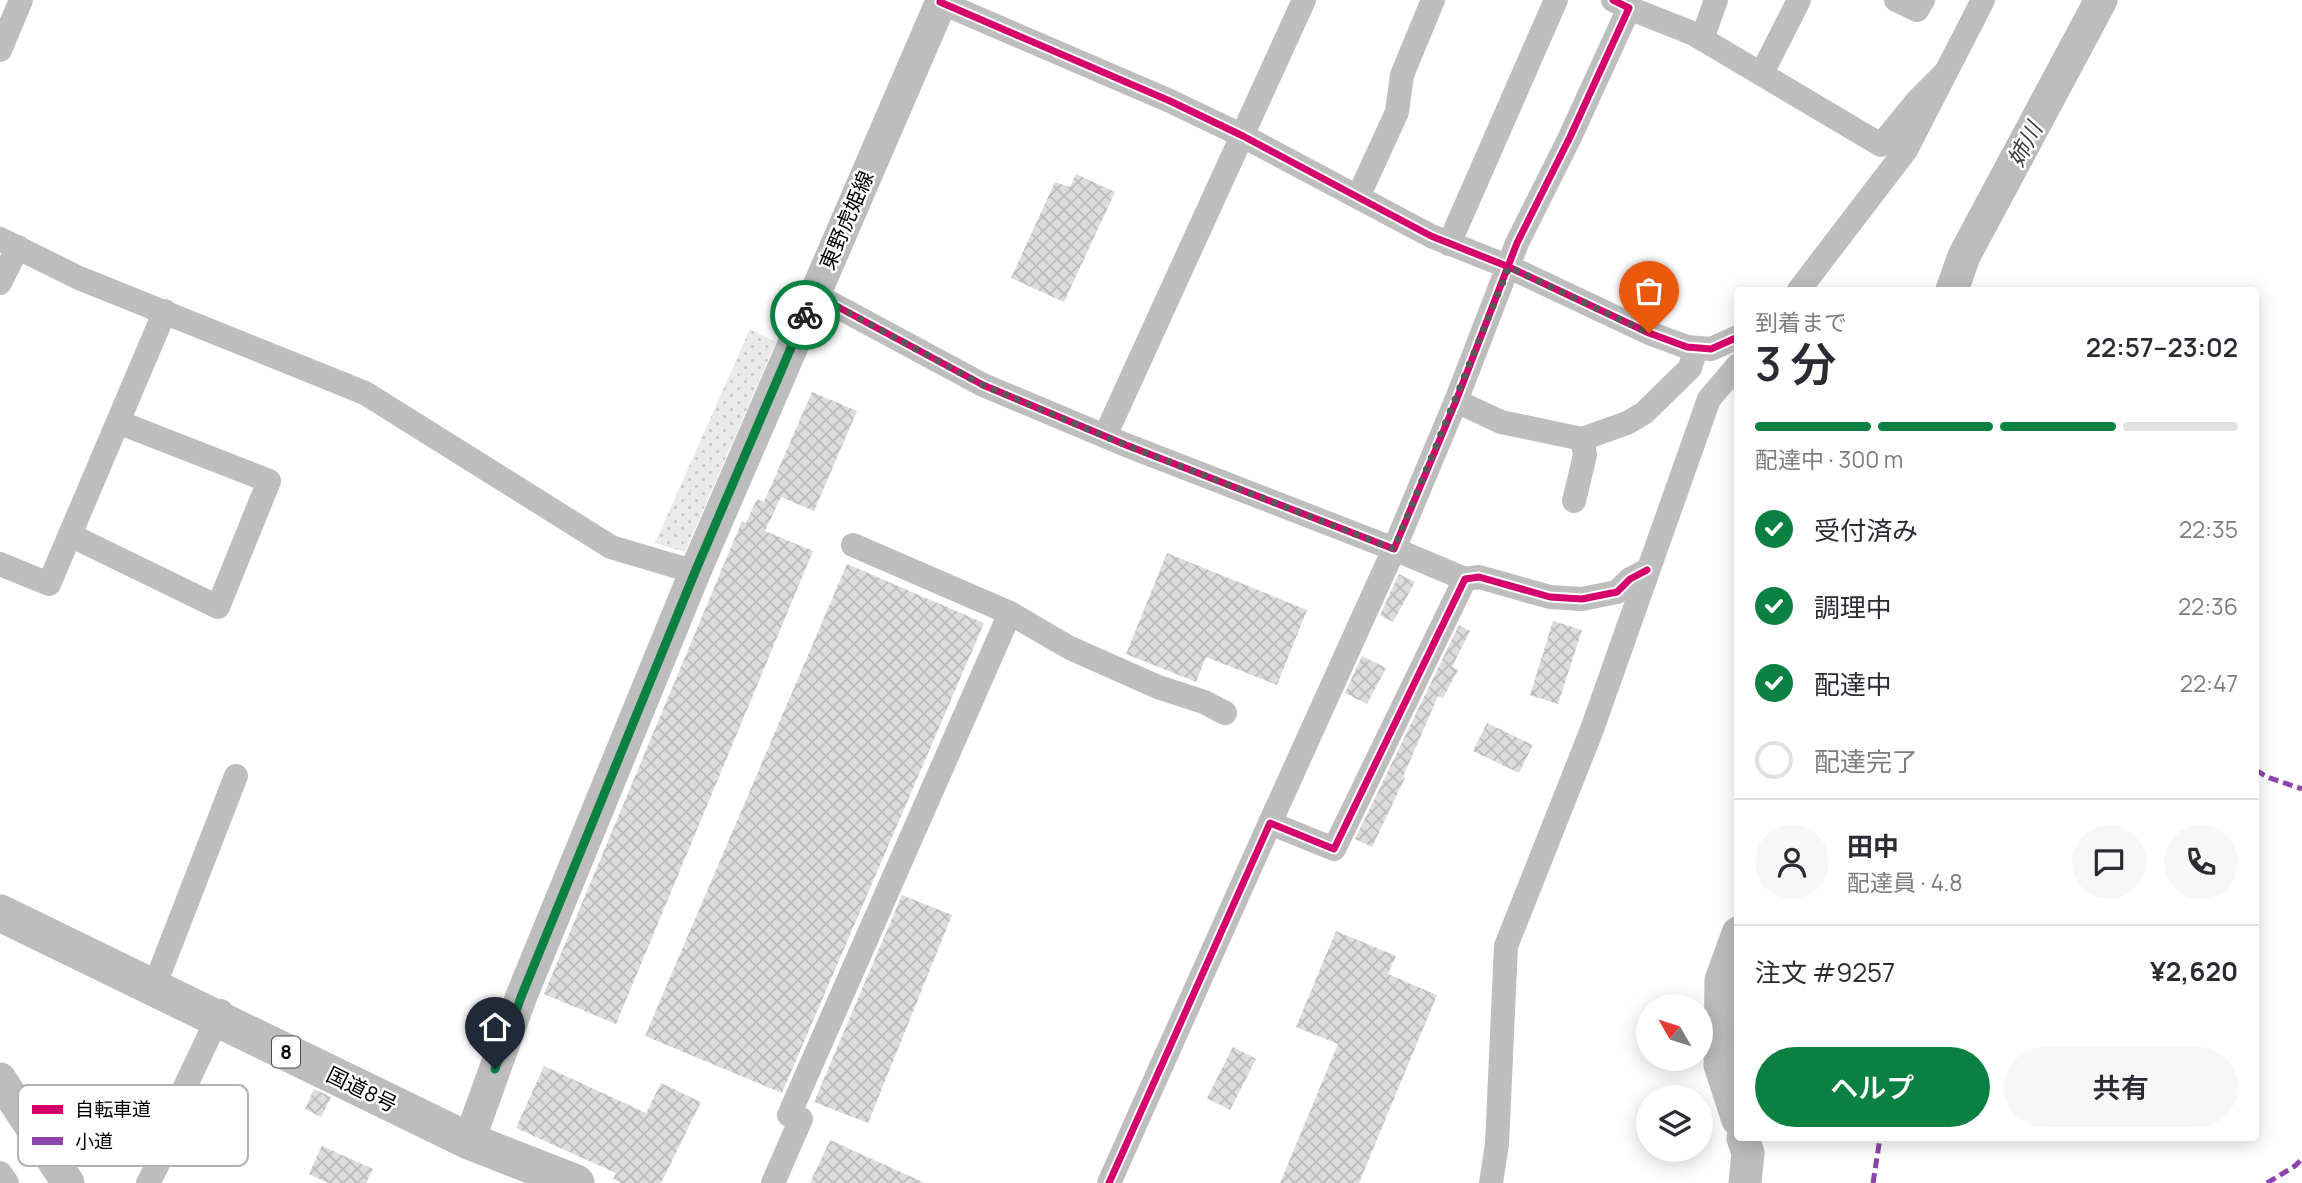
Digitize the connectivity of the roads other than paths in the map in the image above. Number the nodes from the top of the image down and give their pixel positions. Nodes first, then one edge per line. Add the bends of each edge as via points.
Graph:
1 (21, 0) edge
2 (1304, 0) edge
3 (1433, 0) edge
4 (1556, 0) edge
5 (1716, 0) edge
6 (1799, 0) edge
7 (1896, 0) edge
8 (1923, 0) edge
9 (1963, 0) edge
10 (1983, 0) edge
11 (941, 1) edge
12 (1621, 4) edge
13 (1969, 28) junction
14 (1702, 39) junction
15 (0, 50) edge
16 (1945, 73) junction
17 (1762, 74) junction
18 (1243, 136) junction
19 (1358, 197) junction
20 (9, 243) edge
21 (1449, 244) junction
22 (1509, 267) junction
23 (0, 283) edge
24 (1802, 287) edge
25 (814, 294) junction
26 (165, 311) junction
27 (1734, 339) edge
28 (1696, 348) junction
29 (1734, 370) edge
30 (1456, 401) junction
31 (118, 422) junction
32 (1105, 436) junction
33 (1582, 439) junction
34 (1574, 501) dead end
35 (70, 535) junction
36 (853, 545) dead end
37 (1394, 549) junction
38 (0, 564) edge
39 (1647, 570) junction
40 (695, 572) junction
41 (1465, 579) junction
42 (1010, 613) junction
43 (1225, 713) dead end
44 (236, 776) dead end
45 (1270, 823) junction
46 (0, 913) edge
47 (154, 986) junction
48 (219, 1014) junction
49 (186, 1085) edge
50 (469, 1141) junction
51 (0, 1173) edge
52 (7, 1183) edge
53 (576, 1183) edge
54 (773, 1183) edge
55 (1109, 1183) edge
56 (1491, 1183) edge

1 - 15 street
2 - 18 street
3 - 19 street via 1402,75 1398,113
4 - 21 street
5 - 14 street
6 - 17 street
7 - 8 street via 1917,10
9 - 13 street
10 - 13 street
11 - 18 street
11 - 25 main road, 東野虎姫線
12 - 14 street
12 - 22 street via 1570,137
13 - 16 street
14 - 17 street
16 - 17 street via 1881,145
16 - 24 street via 1906,150
18 - 19 street
18 - 32 street
19 - 21 street
20 - 23 street
20 - 26 street via 79,278
21 - 22 street
22 - 28 street via 1616,319
22 - 30 street
25 - 32 street via 983,385
25 - 40 main road, 東野虎姫線
26 - 31 street
26 - 40 street via 365,393 611,547
27 - 28 street via 1711,349
28 - 33 street via 1690,368 1644,413
29 - 39 street via 1709,399
30 - 33 street via 1500,422
30 - 37 street
31 - 35 street
31 - 35 street via 269,481 218,607
32 - 37 street
33 - 34 street via 1585,455
35 - 38 street via 49,584
36 - 42 street
37 - 41 street
37 - 45 street
39 - 41 street via 1617,592 1582,598 1550,597 1479,577
39 - 56 street via 1591,732 1506,946 1497,1144
40 - 50 main road, 東野虎姫線 via 521,997
41 - 45 street via 1334,849
42 - 43 street via 1070,649
42 - 54 street via 789,1115 801,1118
44 - 47 street
45 - 55 street
46 - 47 highway, 国道8号 / 8
47 - 48 highway, 国道8号 / 8
48 - 49 street
48 - 50 highway, 国道8号 / 8
50 - 53 highway, 国道8号 / 8
51 - 52 street

